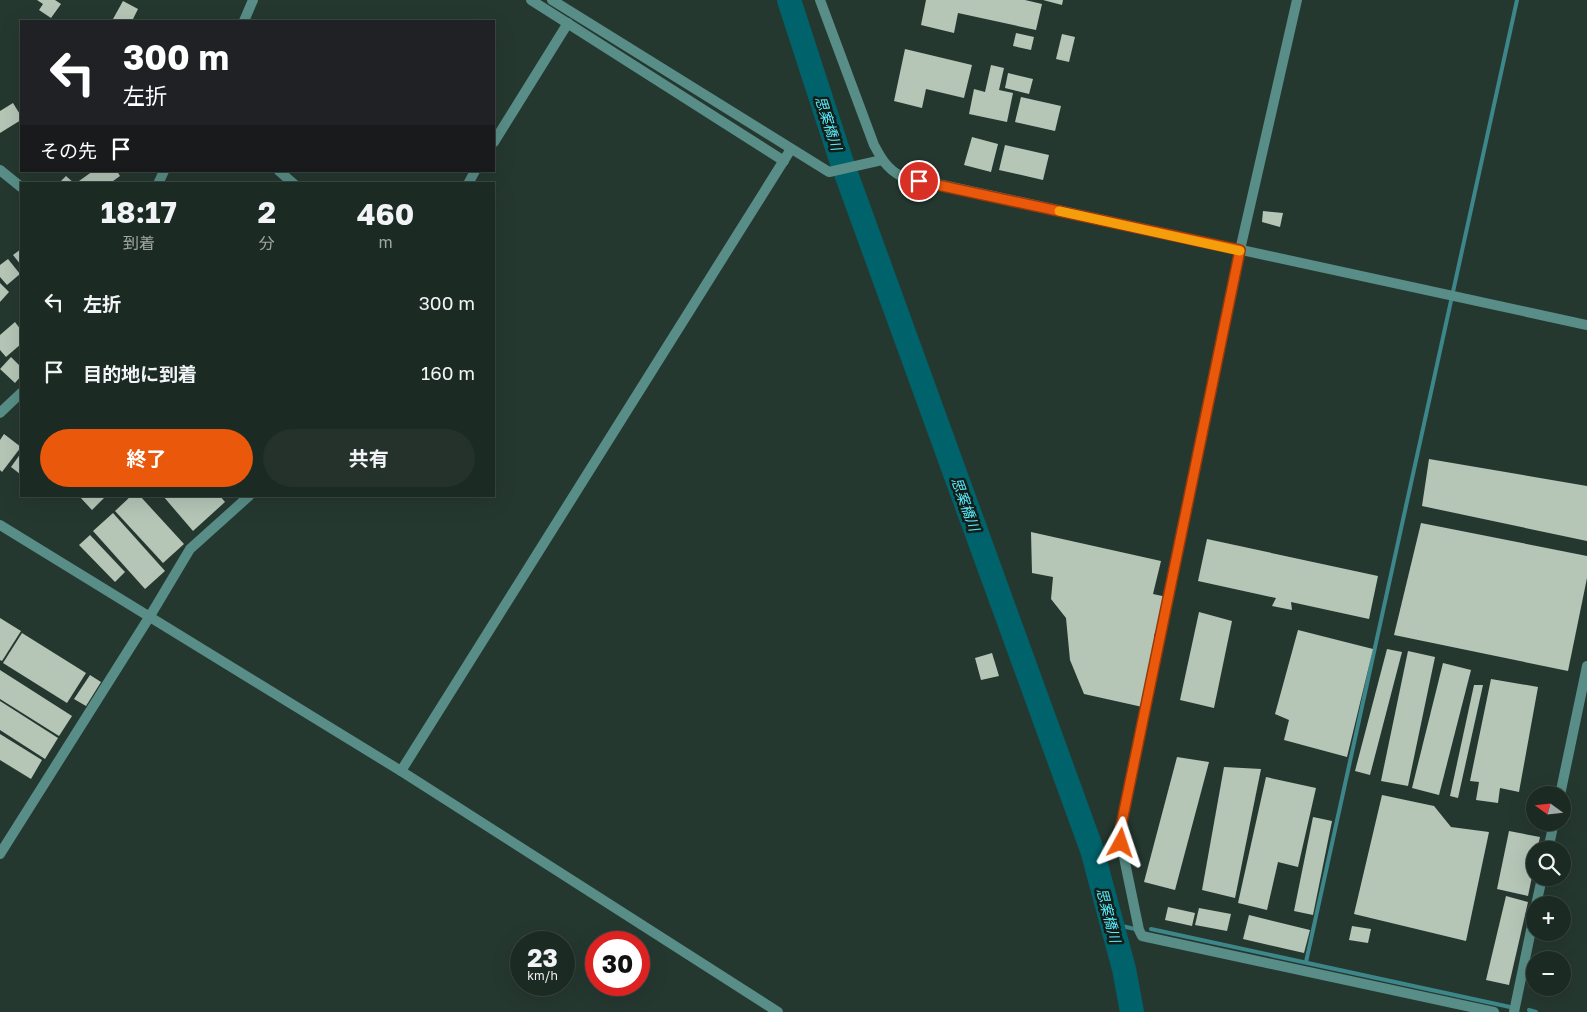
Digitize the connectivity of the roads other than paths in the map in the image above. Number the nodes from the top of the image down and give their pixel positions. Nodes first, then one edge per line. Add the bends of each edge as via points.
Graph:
1 (253, 0) edge
2 (531, 0) edge
3 (552, 0) edge
4 (820, 0) edge
5 (1297, 0) edge
6 (244, 20) edge
7 (568, 23) junction
8 (495, 140) edge
9 (791, 149) junction
10 (882, 160) junction
11 (784, 161) junction
12 (0, 170) edge
13 (280, 172) edge
14 (292, 182) edge
15 (20, 186) edge
16 (1240, 250) junction
17 (1587, 325) edge
18 (20, 394) edge
19 (0, 413) edge
20 (248, 497) edge
21 (0, 525) edge
22 (150, 616) junction
23 (1587, 666) edge
24 (401, 771) junction
25 (1562, 786) edge
26 (0, 854) edge
27 (1529, 941) edge
28 (778, 1012) edge
29 (1494, 1012) edge
30 (1514, 1012) edge

1 - 6 street
2 - 7 street
3 - 9 street
4 - 10 street
5 - 16 street
7 - 8 street
7 - 11 street
9 - 10 street via 829,172
9 - 11 street
10 - 16 street via 892,171 919,181
11 - 24 street
12 - 15 street
13 - 14 street
16 - 17 street
16 - 29 street via 1121,826 1121,843 1139,930 1142,936
18 - 19 street
20 - 22 street via 190,549
21 - 22 street
22 - 24 street
22 - 26 street
23 - 25 street
24 - 28 street
27 - 30 street

